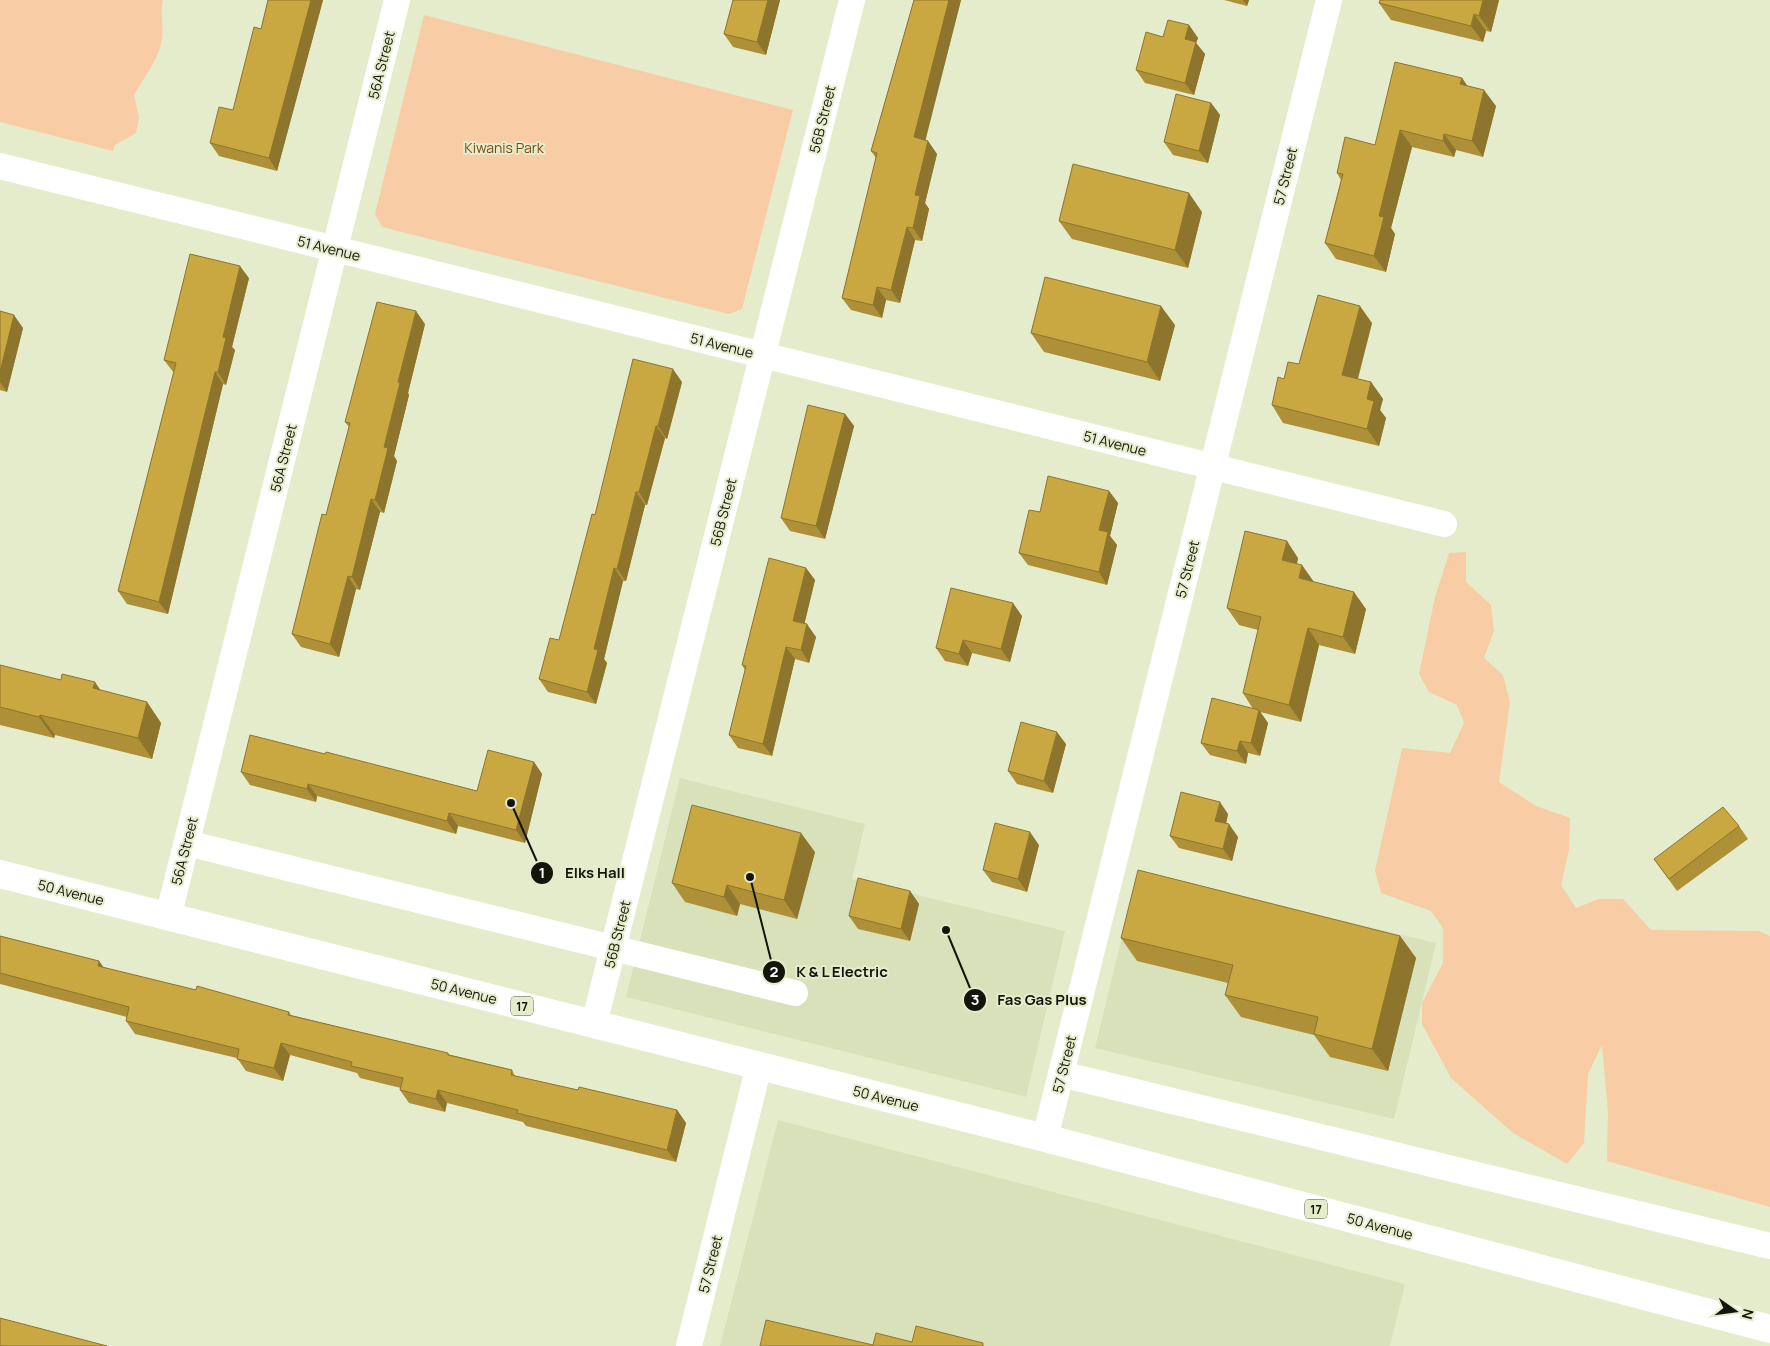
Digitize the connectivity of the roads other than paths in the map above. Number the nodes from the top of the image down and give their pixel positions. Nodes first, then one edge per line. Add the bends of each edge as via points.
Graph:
1 (397, 0) edge
2 (852, 0) edge
3 (1329, 0) edge
4 (0, 166) edge
5 (335, 249) junction
6 (762, 355) junction
7 (1212, 467) junction
8 (1444, 524) dead end
9 (186, 843) junction
10 (0, 874) edge
11 (168, 917) junction
12 (613, 950) junction
13 (795, 993) dead end
14 (594, 1024) junction
15 (759, 1066) junction
16 (1061, 1074) junction
17 (1045, 1138) junction
18 (1770, 1246) edge
19 (1770, 1329) edge
20 (690, 1346) edge

1 - 5 street, 56A Street
2 - 6 street, 56B Street
3 - 7 street, 57 Street
4 - 5 street, 51 Avenue
5 - 6 street, 51 Avenue
5 - 9 street, 56A Street
6 - 7 street, 51 Avenue
6 - 12 street, 56B Street
7 - 8 street, 51 Avenue
7 - 16 street, 57 Street
9 - 11 street, 56A Street
9 - 12 street
10 - 11 main road, 50 Avenue / 17
11 - 14 main road, 50 Avenue / 17
12 - 13 street
12 - 14 street, 56B Street
14 - 15 main road, 50 Avenue / 17
15 - 17 main road, 50 Avenue / 17
15 - 20 street, 57 Street
16 - 17 street, 57 Street
16 - 18 street
17 - 19 main road, 50 Avenue / 17

